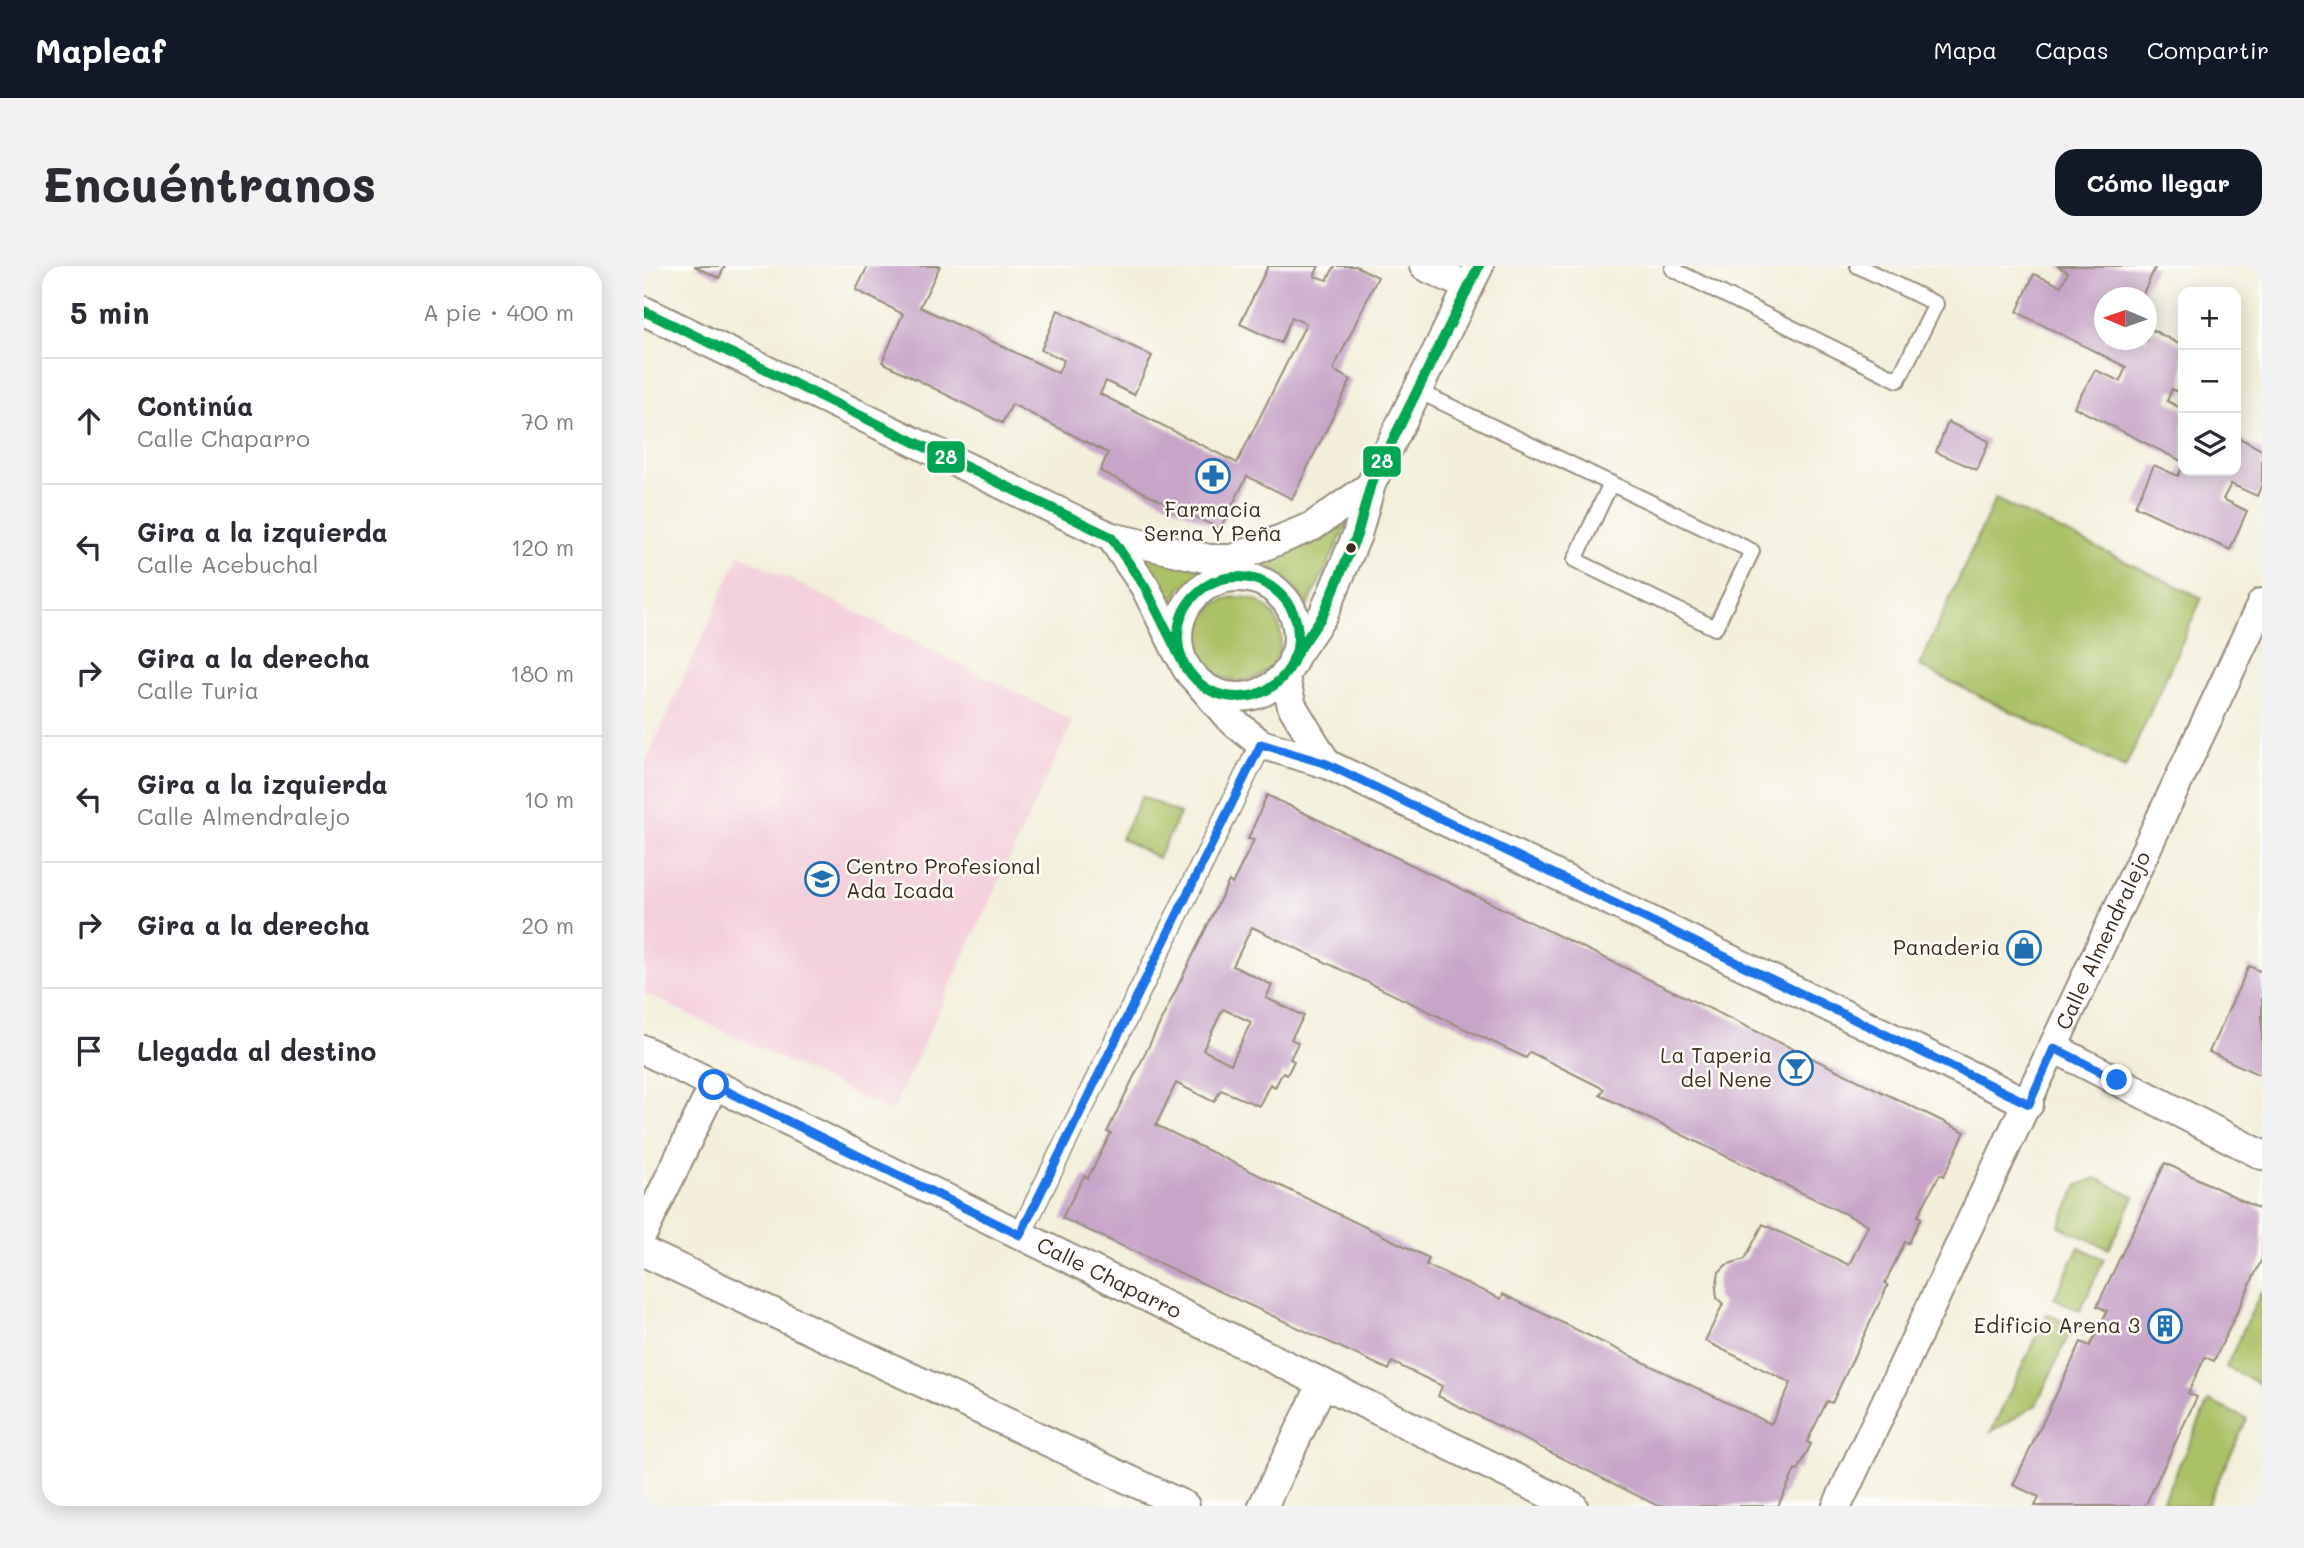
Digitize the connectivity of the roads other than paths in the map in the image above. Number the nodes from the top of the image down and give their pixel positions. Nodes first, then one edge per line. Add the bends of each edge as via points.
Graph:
1 (1424, 266) edge
2 (1673, 266) edge
3 (1858, 266) edge
4 (1474, 276) edge
5 (644, 311) edge
6 (1418, 391) junction
7 (1611, 483) junction
8 (1369, 487) junction
9 (1111, 537) junction
10 (1241, 556) junction
11 (1255, 580) junction
12 (1216, 581) junction
13 (2262, 603) edge
14 (1289, 667) junction
15 (1193, 676) junction
16 (1261, 744) junction
17 (1327, 764) junction
18 (2054, 1048) junction
19 (644, 1050) edge
20 (714, 1085) junction
21 (2029, 1104) junction
22 (2262, 1155) edge
23 (644, 1231) edge
24 (1020, 1235) junction
25 (644, 1252) edge
26 (1323, 1383) junction
27 (1185, 1506) edge
28 (1263, 1506) edge
29 (1573, 1506) edge
30 (1837, 1506) edge

1 - 4 street
2 - 3 lane via 1898,380 1936,304
4 - 6 street
5 - 9 street
6 - 7 lane
6 - 8 street
7 - 7 lane via 1574,560 1715,628 1752,551
8 - 10 street via 1313,526
8 - 14 street via 1357,535 1323,615
9 - 10 street via 1209,559
9 - 15 street via 1145,587
10 - 11 street
10 - 12 street
11 - 12 street
11 - 14 street via 1277,592 1292,611 1297,635
12 - 15 street via 1196,594 1179,624 1178,647
13 - 18 street, Calle Almendralejo
14 - 15 street via 1268,689 1248,697 1217,694
14 - 17 street via 1292,706
15 - 16 street via 1229,718
16 - 17 street
16 - 24 street
17 - 21 street
18 - 21 street, Calle Almendralejo
18 - 22 street
19 - 20 street, Calle Chaparro
20 - 23 street
20 - 24 street, Calle Chaparro
21 - 30 street, Calle Almendralejo
24 - 26 street, Calle Chaparro
25 - 27 street
26 - 28 street
26 - 29 street, Calle Chaparro

